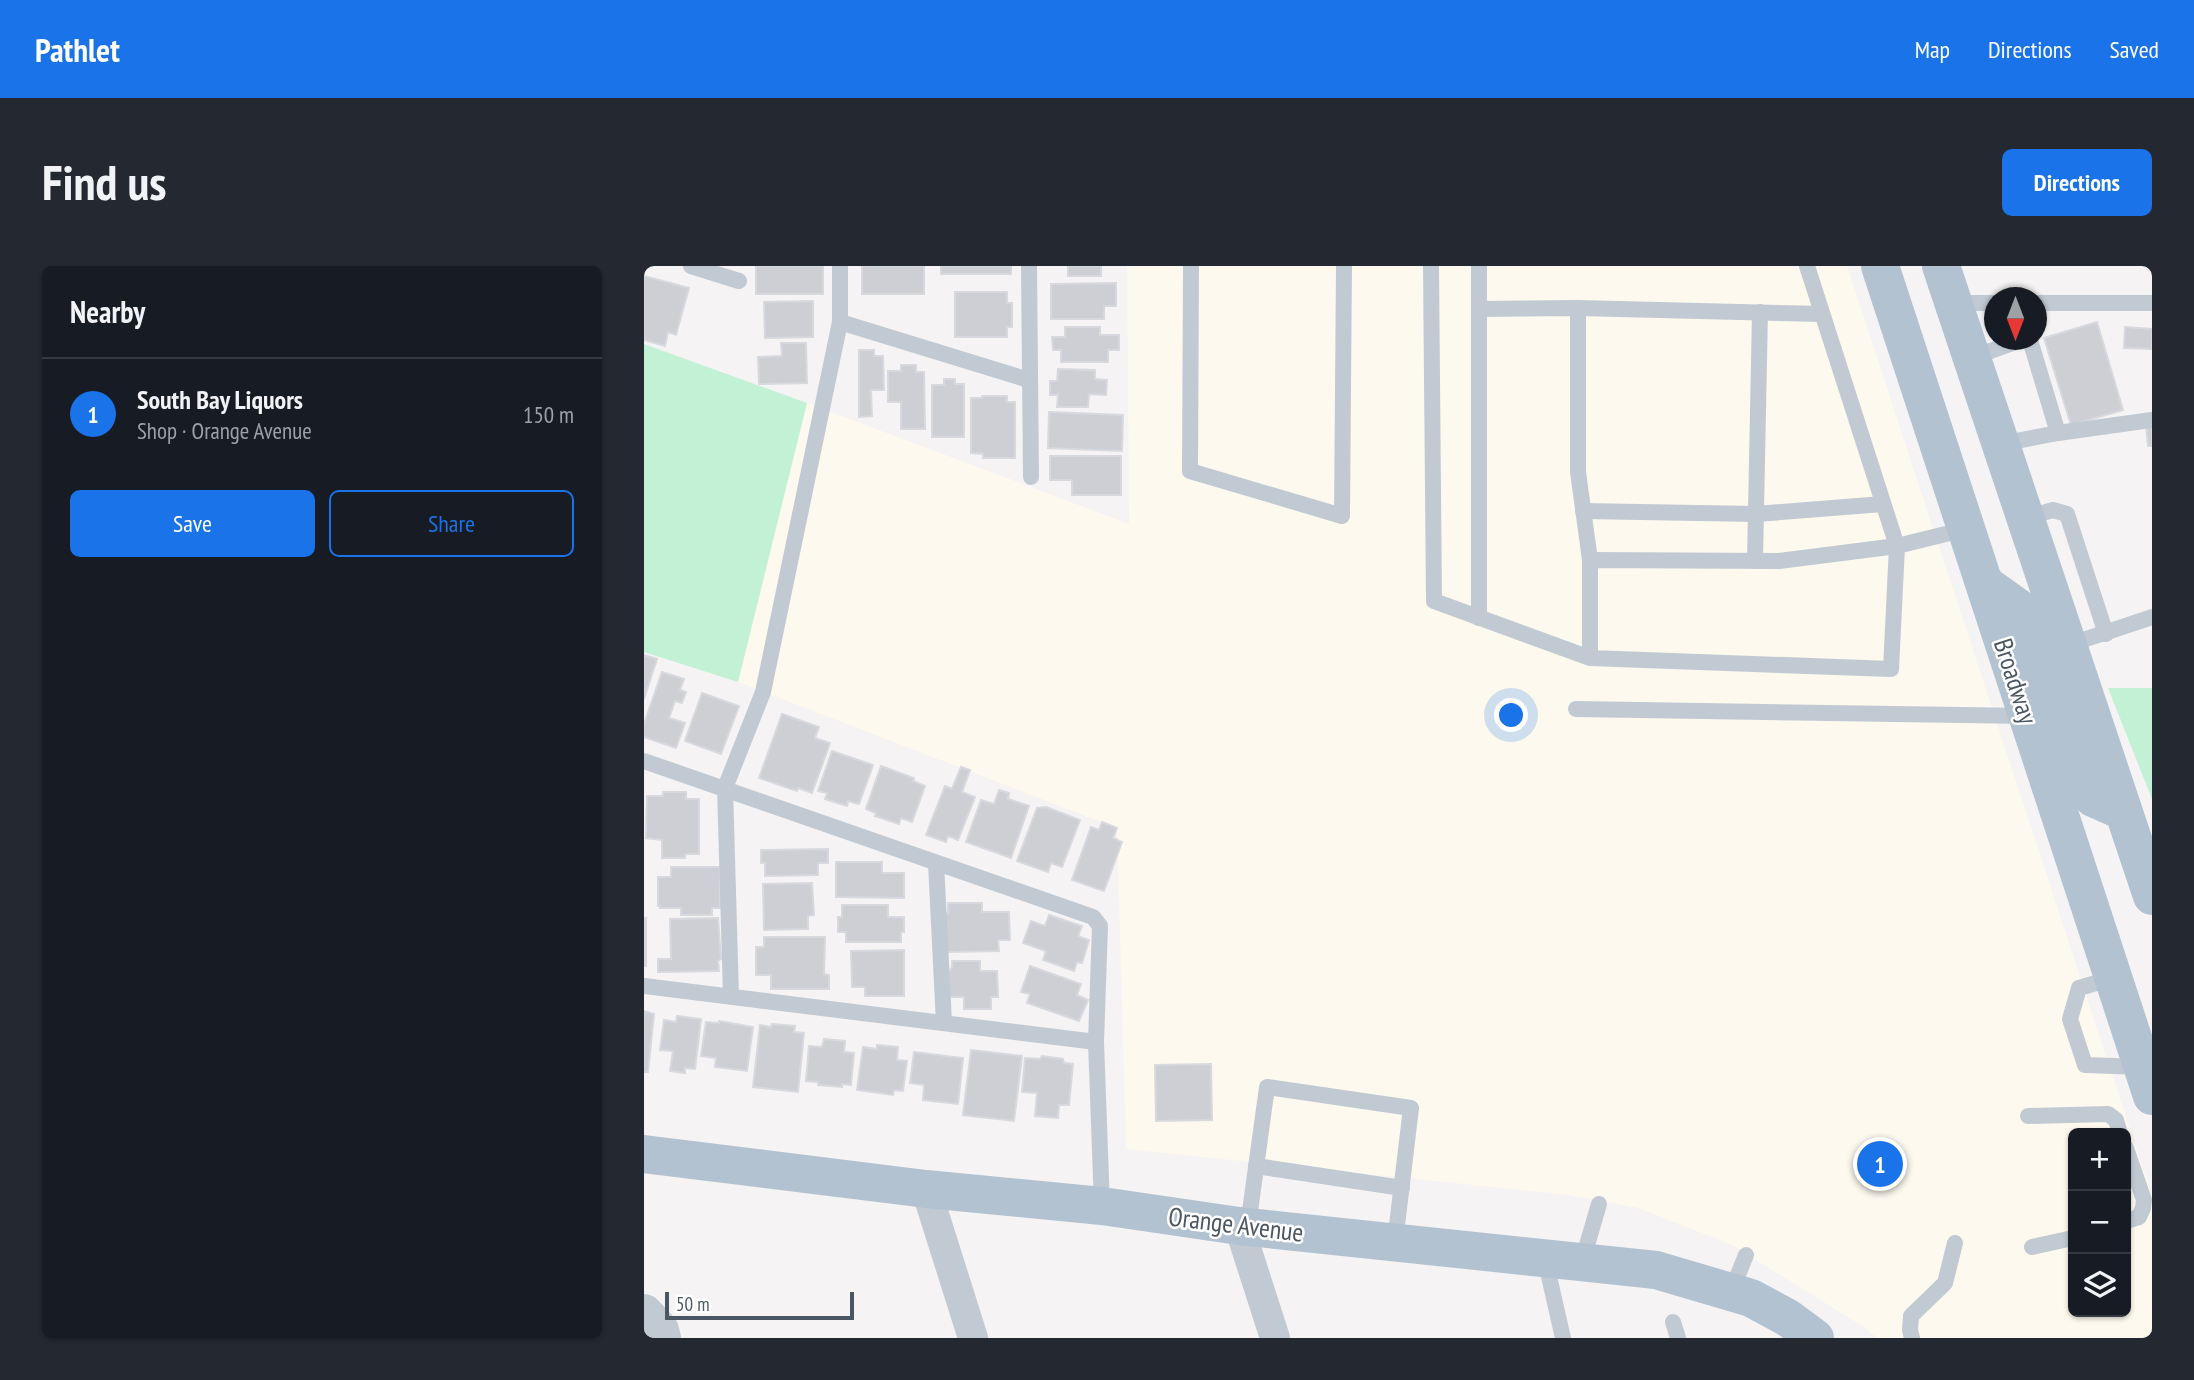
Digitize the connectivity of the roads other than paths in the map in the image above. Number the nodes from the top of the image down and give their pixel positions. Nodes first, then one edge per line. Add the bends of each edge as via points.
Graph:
1 (691, 266) edge
2 (840, 266) edge
3 (1029, 266) edge
4 (1191, 266) edge
5 (1344, 266) edge
6 (1431, 266) edge
7 (1479, 266) edge
8 (1807, 266) edge
9 (1880, 266) edge
10 (1941, 266) edge
11 (738, 281) dead end
12 (1953, 303) junction
13 (1984, 303) edge
14 (2047, 303) edge
15 (2152, 303) edge
16 (1577, 308) junction
17 (1479, 309) junction
18 (1760, 312) junction
19 (1822, 314) junction
20 (840, 322) junction
21 (1993, 350) edge
22 (2033, 350) edge
23 (1971, 358) junction
24 (1029, 380) junction
25 (2152, 420) edge
26 (2058, 433) junction
27 (2000, 444) junction
28 (1031, 477) dead end
29 (1883, 504) junction
30 (1583, 511) junction
31 (1756, 514) junction
32 (2025, 518) junction
33 (1966, 529) junction
34 (1897, 546) junction
35 (1590, 560) junction
36 (1755, 561) junction
37 (1984, 582) junction
38 (2152, 617) edge
39 (1479, 618) junction
40 (2106, 634) junction
41 (1590, 658) junction
42 (2073, 661) junction
43 (1576, 709) dead end
44 (2028, 716) junction
45 (644, 761) edge
46 (725, 788) junction
47 (2124, 812) junction
48 (936, 863) junction
49 (2152, 896) edge
50 (2113, 978) junction
51 (644, 986) edge
52 (731, 996) junction
53 (944, 1023) junction
54 (1096, 1042) junction
55 (2147, 1081) edge
56 (2028, 1115) dead end
57 (2118, 1128) edge
58 (644, 1154) edge
59 (2131, 1162) edge
60 (1256, 1166) junction
61 (1402, 1188) junction
62 (926, 1189) junction
63 (1599, 1204) dead end
64 (1101, 1206) junction
65 (2131, 1219) edge
66 (1244, 1226) junction
67 (2068, 1239) edge
68 (1395, 1242) junction
69 (1955, 1243) dead end
70 (2032, 1247) dead end
71 (1746, 1255) dead end
72 (1563, 1261) junction
73 (1731, 1292) junction
74 (644, 1313) edge
75 (662, 1338) edge
76 (973, 1338) edge
77 (1275, 1338) edge
78 (1563, 1338) edge
79 (1815, 1338) edge
80 (1912, 1338) edge

1 - 11 lane
2 - 20 lane
3 - 24 lane
4 - 5 lane via 1190,471 1342,516
6 - 39 lane via 1434,601
7 - 17 lane
8 - 19 lane
9 - 33 main road, Broadway
10 - 12 main road
12 - 13 lane
12 - 23 main road
14 - 15 lane
16 - 17 lane
16 - 18 lane
16 - 30 lane via 1578,472
17 - 39 lane
18 - 19 lane
18 - 31 lane
19 - 29 lane
20 - 24 lane
20 - 46 lane via 763,692
21 - 23 lane
22 - 26 lane
23 - 27 main road
24 - 28 lane
25 - 26 lane
26 - 27 lane
27 - 32 main road
29 - 31 lane
29 - 34 lane
30 - 31 lane
30 - 35 lane
31 - 36 lane
32 - 40 lane via 2053,510 2067,514
32 - 42 main road
33 - 34 lane
33 - 37 main road, Broadway
34 - 36 lane
34 - 41 lane via 1891,669
35 - 36 lane
35 - 41 lane
37 - 42 main road via 2020,609 2044,675 2062,682
37 - 44 main road, Broadway
38 - 40 lane
39 - 41 lane
40 - 42 lane
42 - 47 main road
43 - 44 lane
44 - 47 main road via 2053,714 2092,798
44 - 50 main road, Broadway
45 - 46 lane
46 - 48 lane
46 - 52 lane
47 - 49 main road
48 - 53 lane
48 - 54 lane via 1093,918 1100,926
50 - 55 main road, Broadway
50 - 55 lane via 2079,988 2070,1019 2085,1065
51 - 52 lane
52 - 53 lane
53 - 54 lane
54 - 64 lane
56 - 57 lane via 2108,1114
58 - 62 main road, Orange Avenue
59 - 65 lane via 2144,1200 2139,1217
60 - 61 lane
60 - 61 lane via 1267,1087 1410,1108
60 - 66 lane
61 - 68 lane
62 - 64 main road, Orange Avenue
62 - 76 street
63 - 72 lane
64 - 66 main road, Orange Avenue
66 - 68 main road, Orange Avenue
66 - 77 street
67 - 70 lane
68 - 72 main road, Orange Avenue
69 - 80 lane via 1945,1283 1911,1316
71 - 73 lane
72 - 73 main road, Orange Avenue via 1656,1270
72 - 78 lane
73 - 79 main road, Orange Avenue via 1788,1318
74 - 75 street

